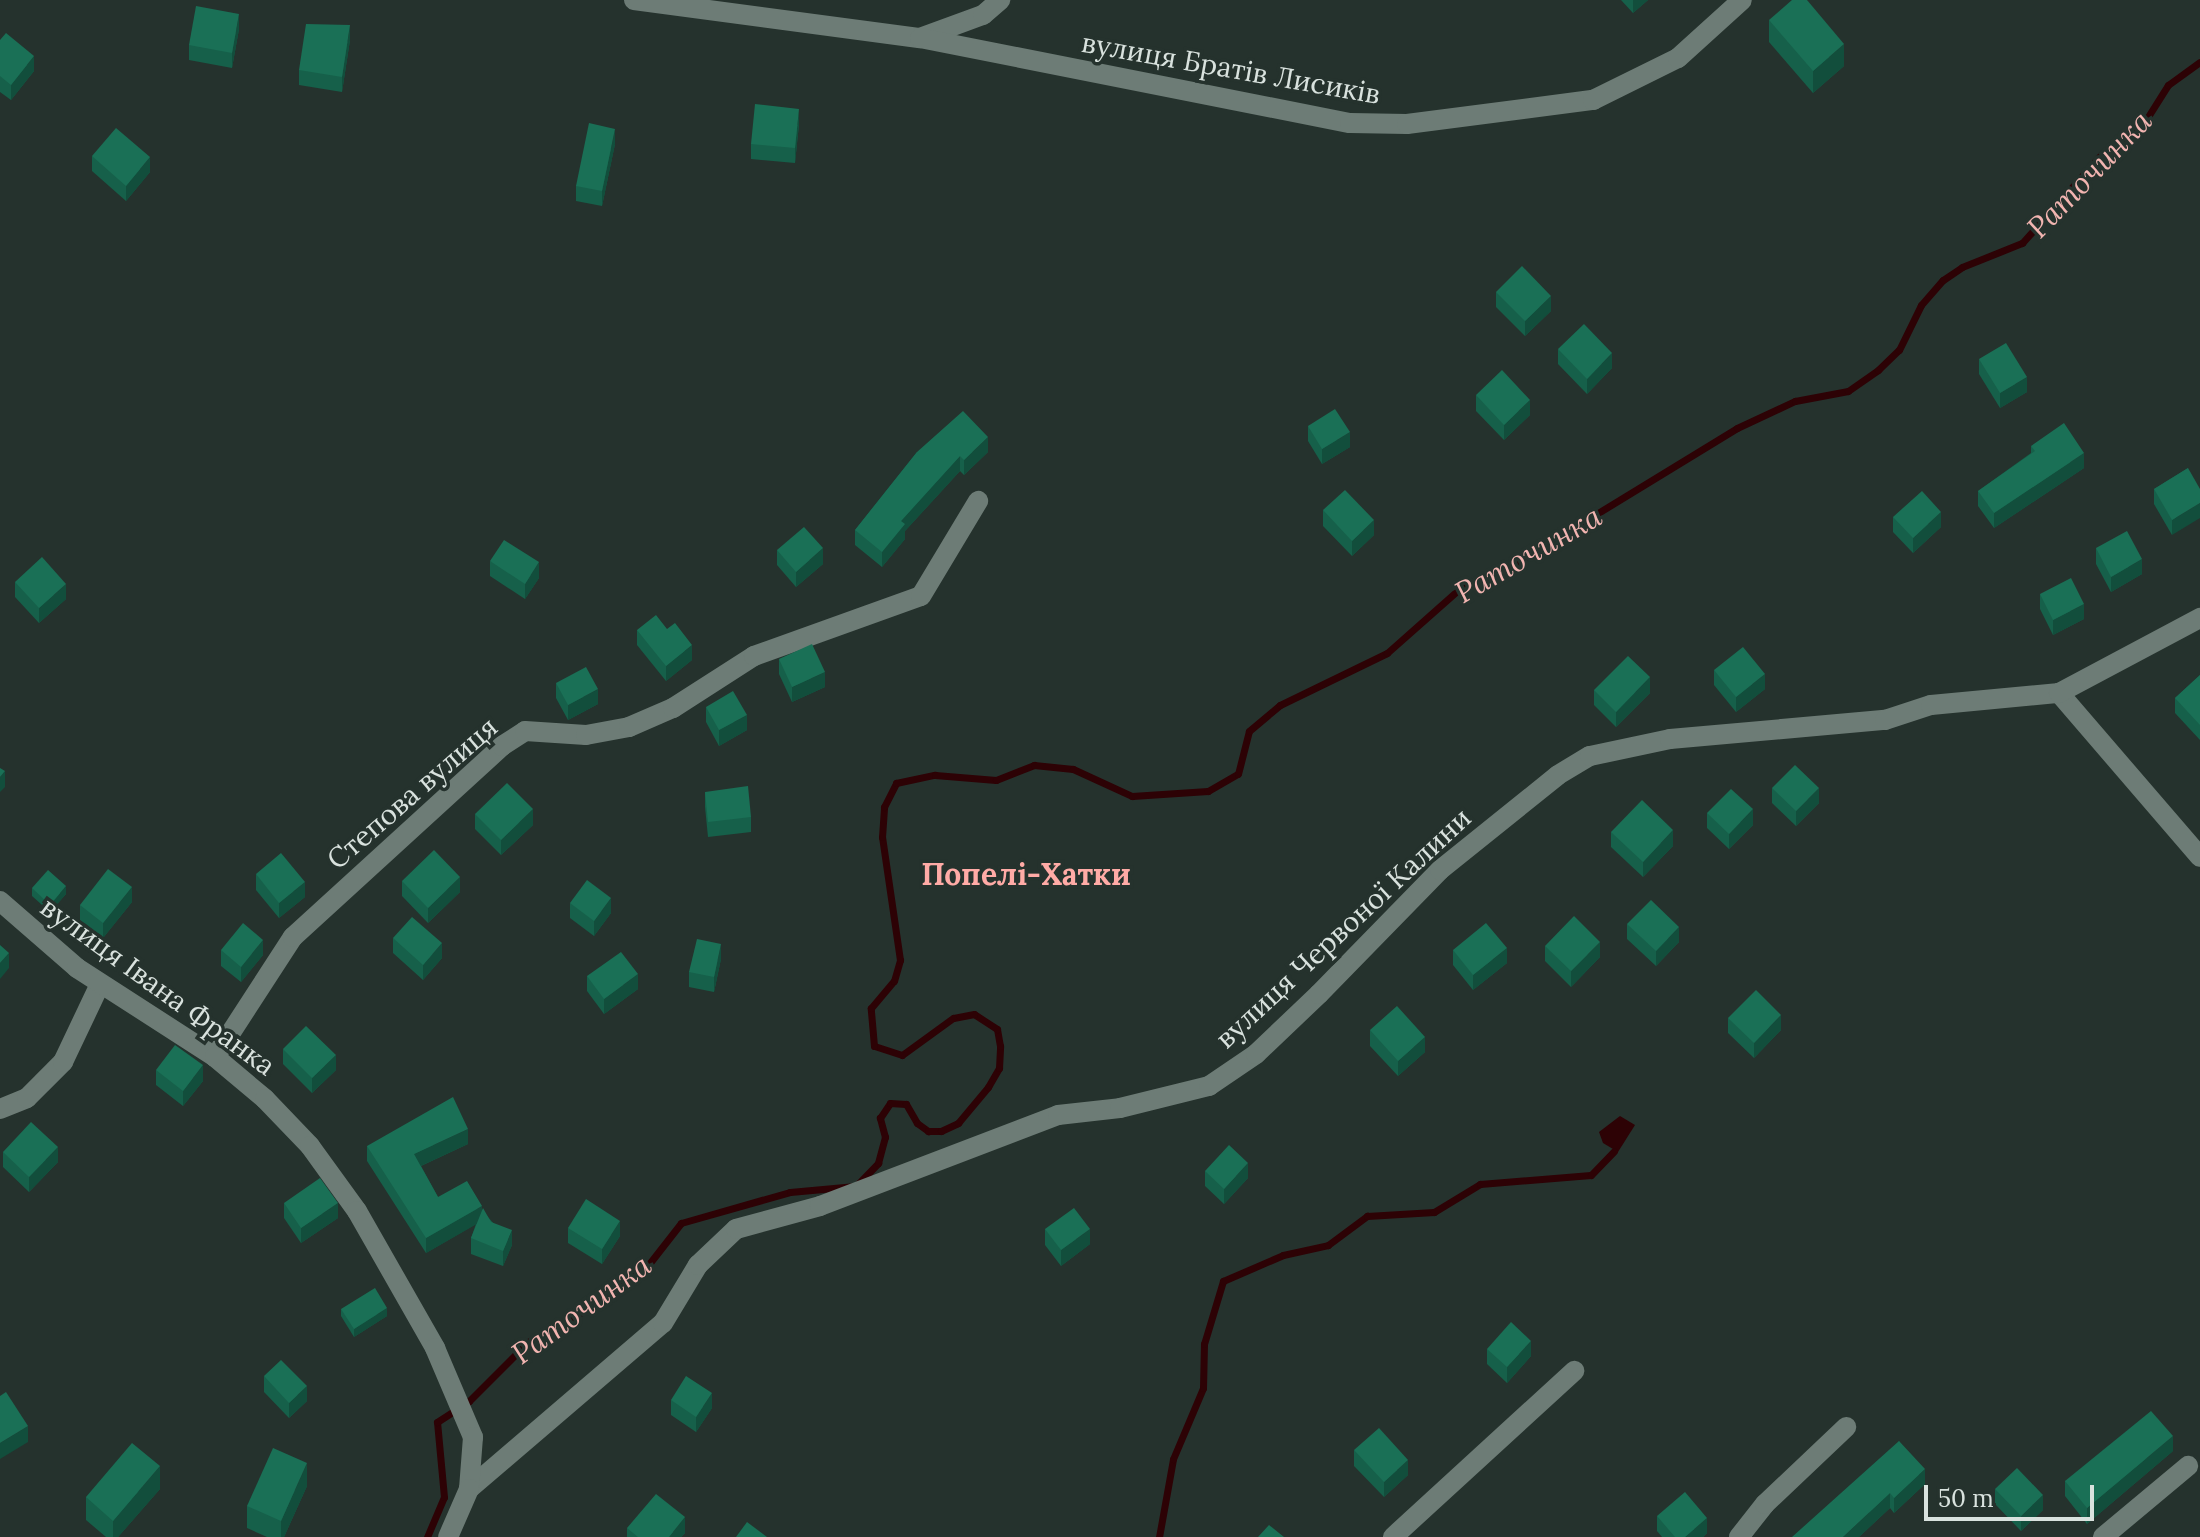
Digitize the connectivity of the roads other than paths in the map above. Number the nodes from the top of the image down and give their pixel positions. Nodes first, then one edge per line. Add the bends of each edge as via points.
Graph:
1 (634, 0) edge
2 (1000, 0) edge
3 (1742, 0) edge
4 (920, 38) junction
5 (978, 501) dead end
6 (2200, 618) edge
7 (2059, 693) junction
8 (2200, 857) edge
9 (0, 901) edge
10 (100, 984) junction
11 (215, 1057) junction
12 (0, 1109) edge
13 (1574, 1371) dead end
14 (1846, 1427) dead end
15 (2188, 1466) dead end
16 (469, 1489) junction
17 (448, 1537) edge
18 (1393, 1537) edge
19 (1739, 1537) edge
20 (2103, 1537) edge

1 - 4 street, вулиця Братів Лисиків
2 - 4 street, вулиця Братів Лисиків via 983,15
3 - 4 street, вулиця Братів Лисиків via 1678,58 1593,100 1407,124 1350,123
5 - 11 street, Степова вулиця via 921,596 754,656 673,708 629,727 586,735 525,731 502,746 293,937
6 - 7 street, вулиця Червоної Калини
7 - 8 street
7 - 16 street, вулиця Червоної Калини via 1931,705 1885,720 1670,739 1590,756 1558,775 1440,870 1256,1054 1209,1086 1120,1108 1058,1115 820,1206 736,1229 698,1265 663,1323
9 - 10 street, вулиця Івана Франка
10 - 11 street, вулиця Івана Франка
10 - 12 street via 63,1062 27,1098
11 - 16 street, вулиця Івана Франка via 310,1146 357,1211 466,1417 474,1453
13 - 18 street
14 - 19 street via 1765,1504
15 - 20 street
16 - 17 street, вулиця Івана Франка

